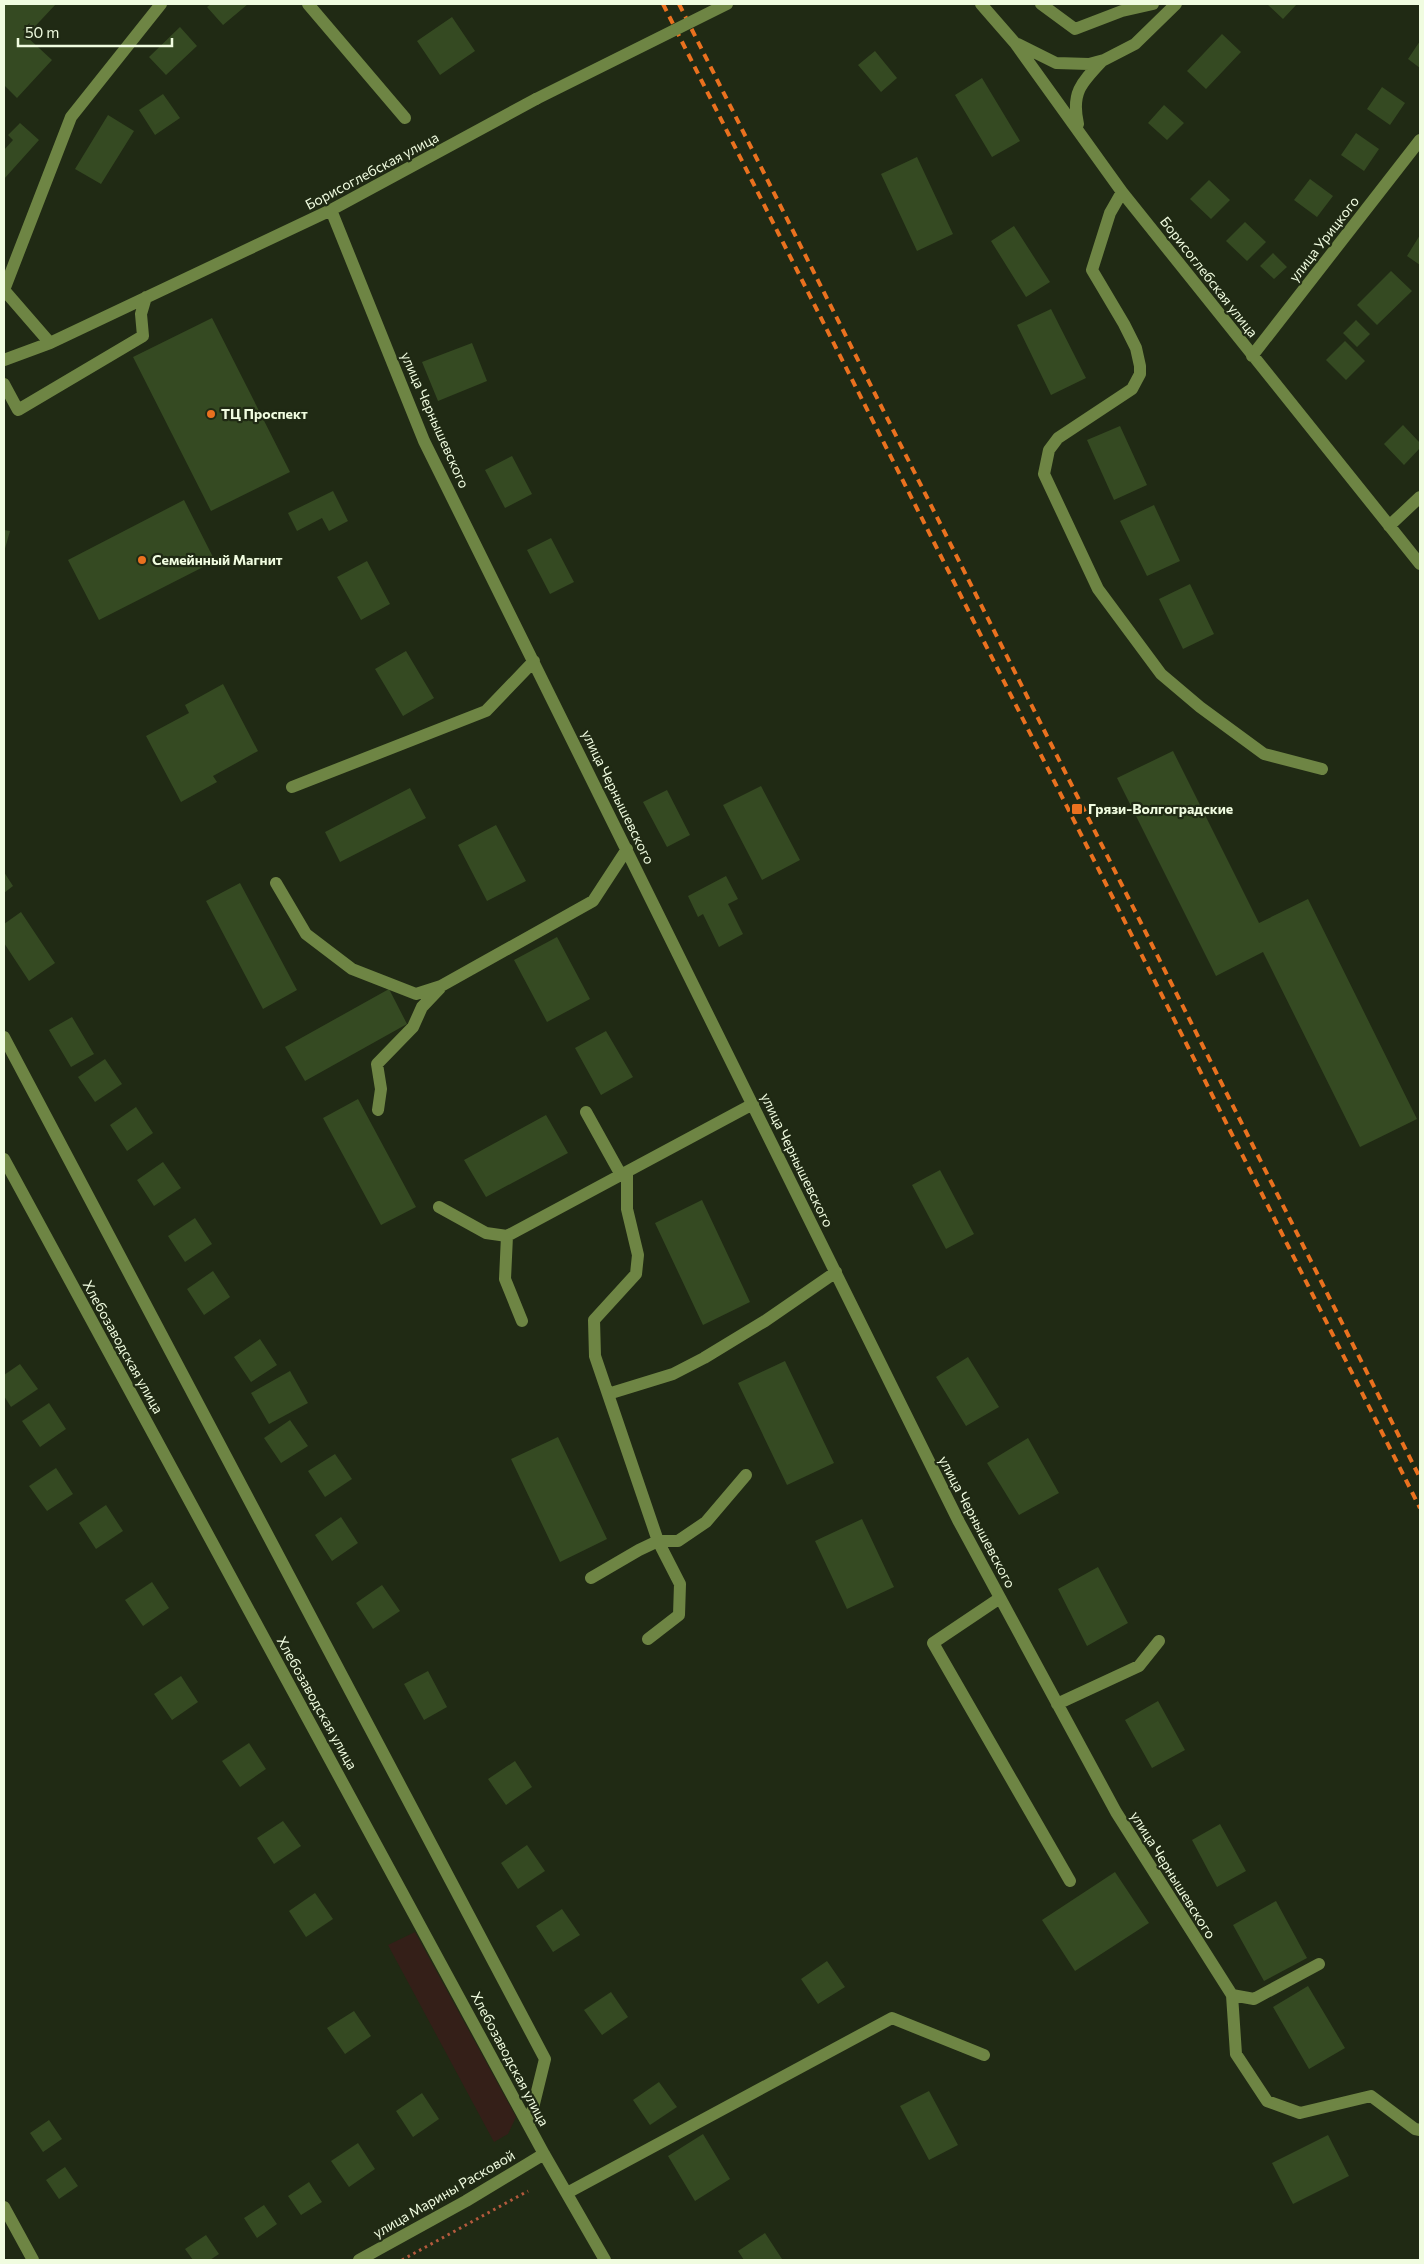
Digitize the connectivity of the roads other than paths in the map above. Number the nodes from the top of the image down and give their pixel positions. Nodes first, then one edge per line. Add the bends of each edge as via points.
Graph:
1 (161, 4) edge
2 (308, 4) edge
3 (727, 4) edge
4 (981, 4) edge
5 (1041, 4) edge
6 (1153, 4) edge
7 (1176, 4) edge
8 (1015, 43) junction
9 (1104, 60) junction
10 (405, 118) dead end
11 (1079, 129) junction
12 (1420, 140) edge
13 (1122, 192) junction
14 (331, 210) junction
15 (4, 290) edge
16 (146, 297) junction
17 (50, 343) junction
18 (25, 354) junction
19 (1252, 356) junction
20 (4, 360) edge
21 (4, 369) edge
22 (4, 384) edge
23 (1420, 497) edge
24 (1389, 526) junction
25 (1420, 564) edge
26 (534, 661) junction
27 (1322, 769) dead end
28 (292, 787) dead end
29 (627, 849) junction
30 (276, 883) dead end
31 (441, 986) junction
32 (4, 1037) edge
33 (753, 1104) junction
34 (378, 1110) dead end
35 (586, 1112) dead end
36 (4, 1159) edge
37 (624, 1173) junction
38 (439, 1207) dead end
39 (507, 1236) junction
40 (836, 1272) junction
41 (522, 1321) dead end
42 (608, 1394) junction
43 (746, 1474) dead end
44 (658, 1541) junction
45 (591, 1578) dead end
46 (1000, 1598) junction
47 (648, 1639) dead end
48 (1158, 1641) dead end
49 (1057, 1704) junction
50 (1070, 1881) dead end
51 (1319, 1964) dead end
52 (1232, 1995) junction
53 (984, 2055) dead end
54 (528, 2124) junction
55 (1420, 2130) edge
56 (544, 2154) junction
57 (567, 2193) junction
58 (4, 2207) edge
59 (33, 2260) edge
60 (359, 2260) edge
61 (605, 2260) edge

1 - 15 street via 71,117
2 - 10 street
3 - 14 street, Борисоглебская улица, bridge via 536,99
4 - 8 street, Борисоглебская улица
5 - 6 street via 1075,29 1122,11
7 - 9 street via 1135,44
8 - 9 street via 1056,63 1089,64
8 - 11 street, Борисоглебская улица
9 - 11 street via 1080,83 1074,107
11 - 13 street, Борисоглебская улица
12 - 19 street, улица Урицкого
13 - 19 street, Борисоглебская улица
13 - 27 street via 1110,213 1092,270 1128,332 1140,374 1132,389 1058,438 1049,450 1044,474 1098,589 1161,674 1264,754
14 - 16 street, Борисоглебская улица
14 - 26 street, улица Чернышевского via 424,441
15 - 17 street
16 - 17 street, Борисоглебская улица
16 - 22 street via 141,314 143,336 18,410
17 - 18 street, Борисоглебская улица
18 - 20 street
18 - 21 street
19 - 24 street, Борисоглебская улица
23 - 24 street
24 - 25 street, Борисоглебская улица
26 - 28 street via 486,711
26 - 29 street, улица Чернышевского
29 - 31 street via 593,901
29 - 33 street, улица Чернышевского
30 - 31 street via 306,934 352,969 416,994
31 - 34 street via 422,1007 413,1026 378,1064 381,1089
32 - 54 street via 545,2059
33 - 37 street
33 - 40 street, улица Чернышевского
35 - 37 street
36 - 54 street, Хлебозаводская улица
37 - 39 street
37 - 42 street via 627,1209 638,1255 636,1274 594,1320 595,1356
38 - 39 street via 486,1233
39 - 41 street via 505,1279
40 - 42 street via 704,1358 673,1374
40 - 46 street, улица Чернышевского
42 - 44 street
43 - 44 street via 706,1522 678,1540
44 - 45 street
44 - 47 street via 680,1584 679,1615
46 - 49 street, улица Чернышевского
46 - 50 street via 933,1643
48 - 49 street via 1139,1666
49 - 52 street, улица Чернышевского via 1116,1812
51 - 52 street via 1254,1999
52 - 55 street, улица Чернышевского via 1236,2054 1267,2101 1300,2113 1371,2096
53 - 57 street via 892,2018
54 - 56 street, Хлебозаводская улица
56 - 57 street, Хлебозаводская улица
56 - 60 street, улица Марины Расковой
57 - 61 street, Хлебозаводская улица
58 - 59 street

